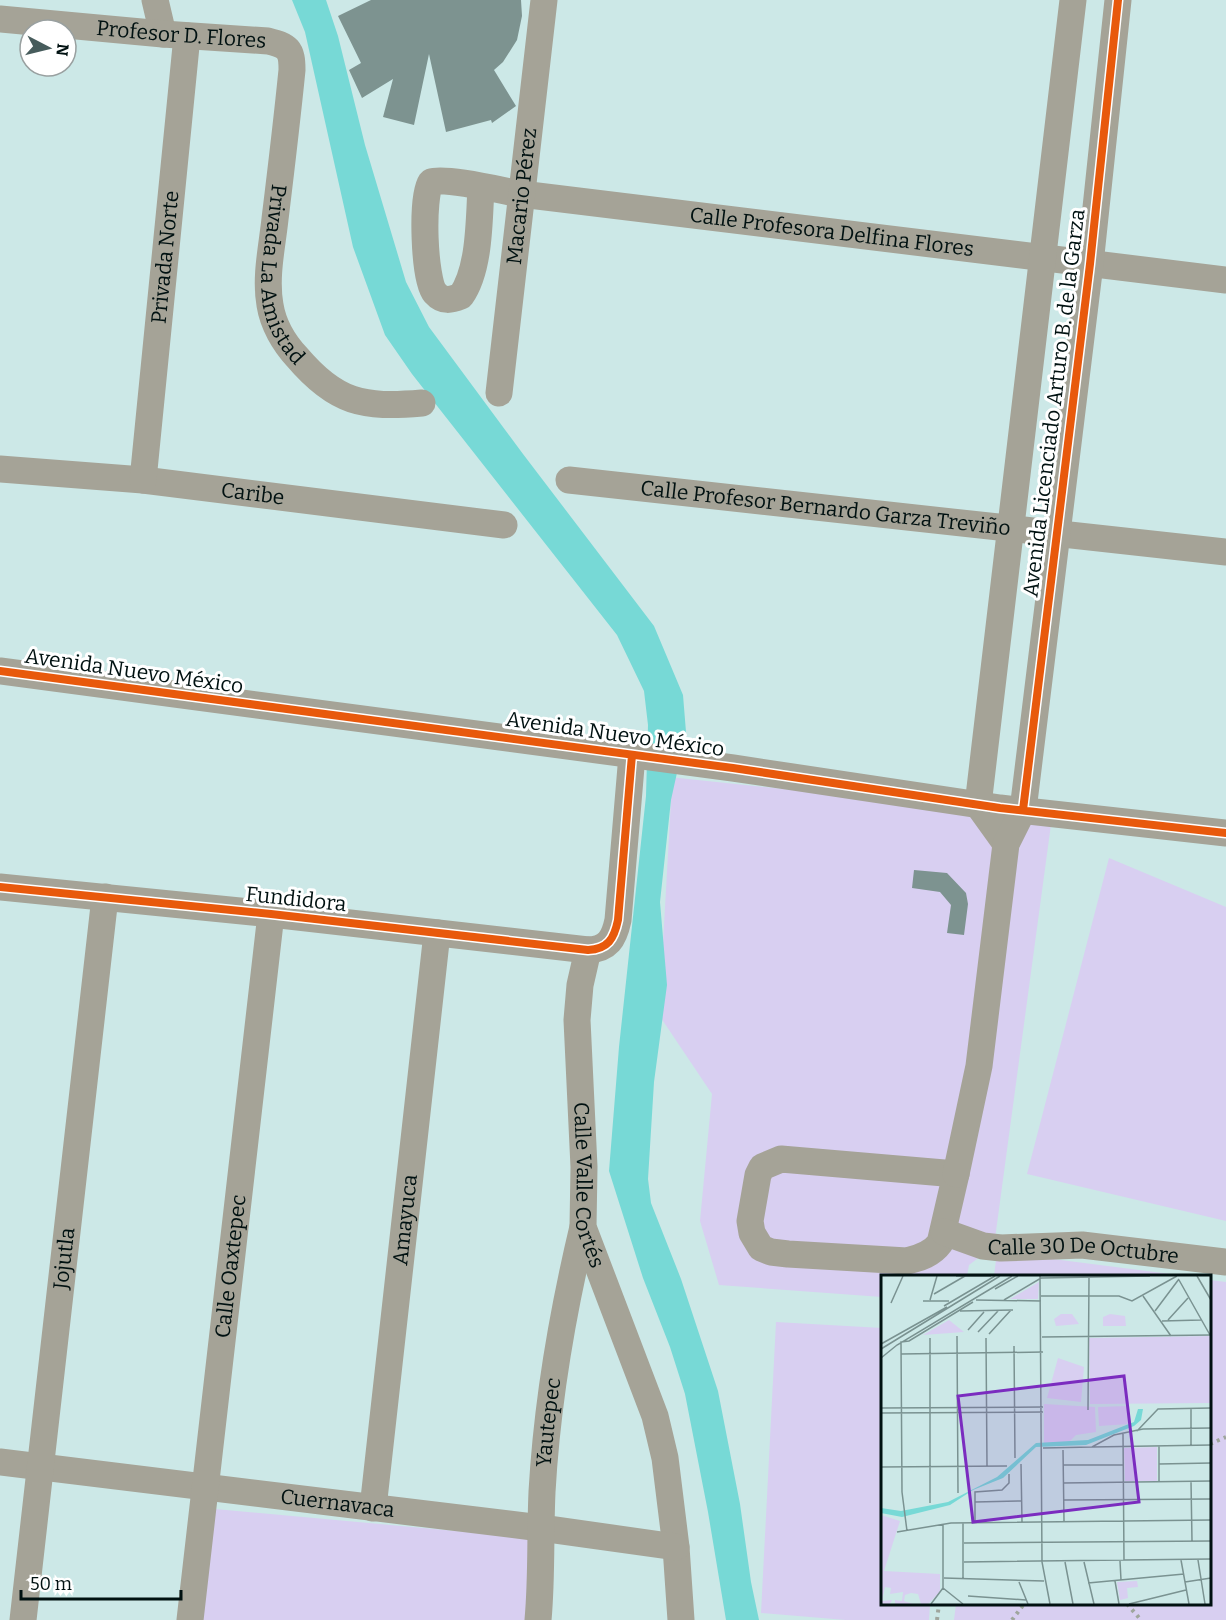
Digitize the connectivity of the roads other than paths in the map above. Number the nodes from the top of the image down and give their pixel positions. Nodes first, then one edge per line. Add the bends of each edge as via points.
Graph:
1 (155, 0) edge
2 (544, 0) edge
3 (1073, 0) edge
4 (1118, 0) edge
5 (0, 18) edge
6 (175, 35) junction
7 (289, 50) joint
8 (481, 187) junction
9 (521, 194) junction
10 (1042, 259) junction
11 (1089, 264) junction
12 (1226, 280) edge
13 (499, 393) dead end
14 (422, 403) dead end
15 (0, 469) edge
16 (143, 480) junction
17 (569, 480) dead end
18 (504, 525) dead end
19 (1010, 529) junction
20 (1056, 534) junction
21 (1226, 552) edge
22 (0, 671) edge
23 (636, 756) junction
24 (978, 805) junction
25 (1023, 810) junction
26 (1226, 833) edge
27 (1006, 844) junction
28 (0, 887) edge
29 (105, 897) junction
30 (271, 914) junction
31 (437, 933) junction
32 (588, 950) junction
33 (956, 1174) junction
34 (584, 1227) junction
35 (944, 1232) junction
36 (1226, 1262) edge
37 (0, 1462) edge
38 (40, 1467) junction
39 (205, 1488) junction
40 (373, 1508) junction
41 (541, 1528) junction
42 (676, 1547) junction
43 (23, 1620) edge
44 (190, 1620) edge
45 (538, 1620) edge
46 (681, 1620) edge

1 - 6 street, Privada Norte
2 - 9 street, Macario Pérez
3 - 10 street, Avenida Licenciado Arturo B. de la Garza
4 - 11 street, Avenida Licenciado Arturo B. de la Garza
5 - 6 street, Profesor D. Flores
6 - 7 street, Profesor D. Flores via 268,41
6 - 16 street, Privada Norte
7 - 14 street, Privada La Amistad via 292,70 269,273 273,319 289,349 329,389 372,404
8 - 8 street, Calle Profesora Delfina Flores via 438,180 431,182 427,192 425,238 431,286 437,295 448,300 461,296 471,275
8 - 9 street, Calle Profesora Delfina Flores
9 - 10 street, Calle Profesora Delfina Flores
9 - 13 street, Macario Pérez
10 - 11 street, Calle Profesora Delfina Flores
10 - 19 street, Avenida Licenciado Arturo B. de la Garza
11 - 12 street, Calle Profesora Delfina Flores
11 - 20 street, Avenida Licenciado Arturo B. de la Garza
15 - 16 street, Caribe
16 - 18 street, Caribe
17 - 19 street, Calle Profesor Bernardo Garza Treviño
19 - 20 street, Calle Profesor Bernardo Garza Treviño
19 - 24 street, Avenida Licenciado Arturo B. de la Garza
20 - 21 street, Calle Profesor Bernardo Garza Treviño
20 - 25 street, Avenida Licenciado Arturo B. de la Garza
22 - 23 street, Avenida Nuevo México
23 - 24 street, Avenida Nuevo México
23 - 32 street via 616,931 605,947
24 - 25 street, Avenida Nuevo México
24 - 27 street
25 - 26 street, Avenida Nuevo México
25 - 27 street, Avenida Licenciado Arturo B. de la Garza
27 - 33 street, Avenida Licenciado Arturo B. de la Garza via 979,1066
28 - 29 street, Fundidora
29 - 30 street, Fundidora
29 - 38 street, Jojutla
30 - 31 street, Fundidora
30 - 39 street, Calle Oaxtepec
31 - 32 street, Fundidora
31 - 40 street, Amayuca
32 - 34 street, Calle Valle Cortés via 577,1020
33 - 35 street, Avenida Licenciado Arturo B. de la Garza
33 - 35 street via 781,1159 762,1167 758,1175 750,1221 756,1242 771,1252 907,1261 936,1249
34 - 41 street, Yautepec via 556,1350
34 - 42 street, Calle Valle Cortés via 655,1416 665,1458
35 - 36 street, Calle 30 De Octubre via 1001,1248 1082,1245
37 - 38 street, Cuernavaca
38 - 39 street, Cuernavaca
38 - 43 street, Jojutla
39 - 40 street, Cuernavaca
39 - 44 street, Calle Oaxtepec
40 - 41 street, Cuernavaca
41 - 42 street, Cuernavaca
41 - 45 street, Yautepec
42 - 46 street, Calle Valle Cortés

